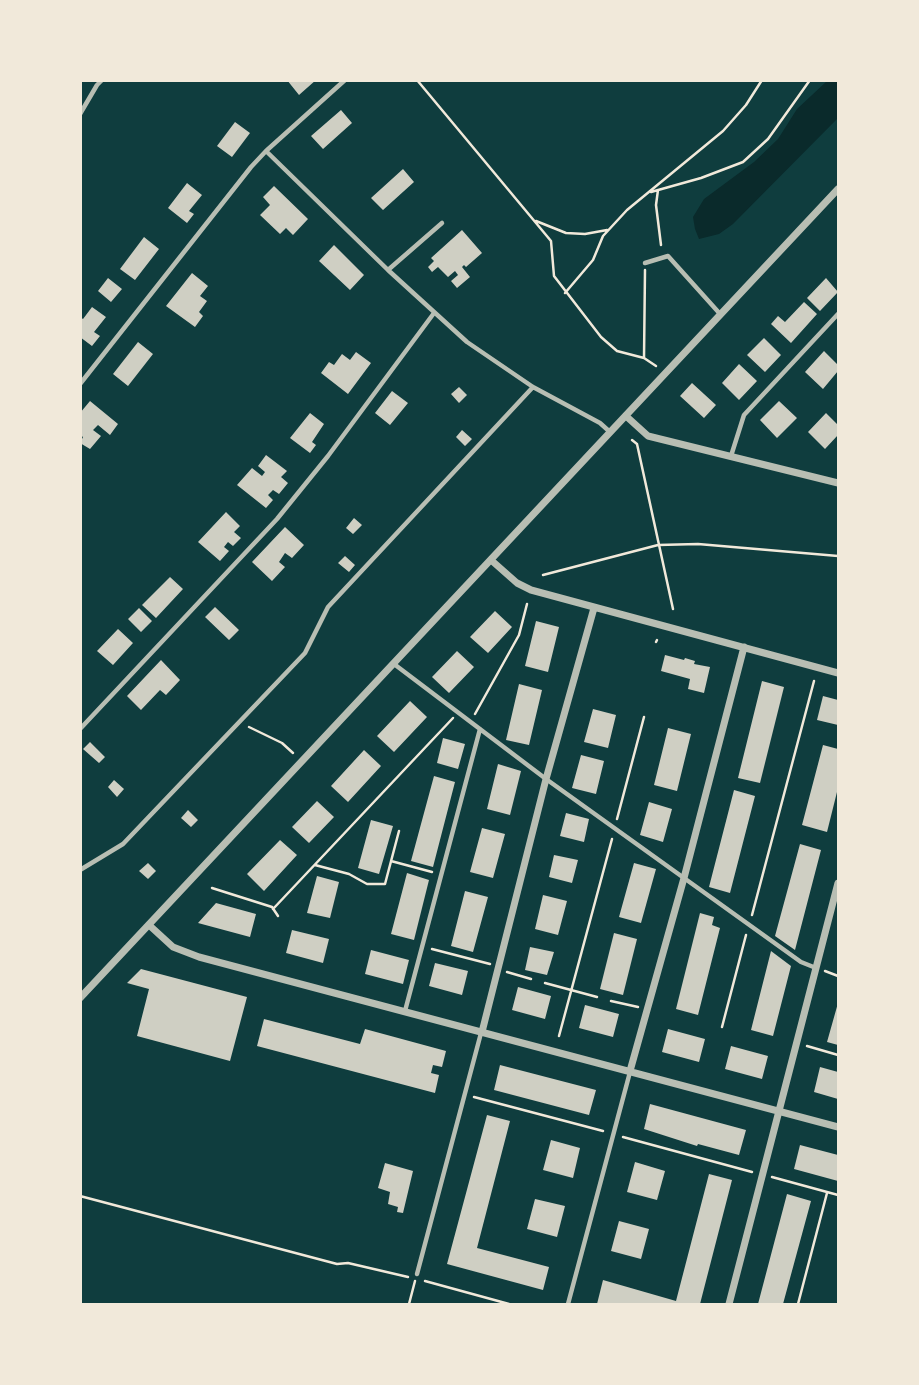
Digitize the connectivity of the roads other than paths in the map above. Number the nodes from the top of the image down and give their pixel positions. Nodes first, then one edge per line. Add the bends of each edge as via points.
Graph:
1 (103, 80) edge
2 (345, 80) edge
3 (80, 114) edge
4 (266, 151) junction
5 (838, 189) edge
6 (442, 223) dead end
7 (645, 263) road end
8 (388, 270) junction
9 (434, 313) junction
10 (838, 314) edge
11 (721, 316) junction
12 (80, 384) edge
13 (533, 387) junction
14 (626, 416) junction
15 (611, 433) junction
16 (731, 457) junction
17 (838, 484) edge
18 (491, 560) junction
19 (594, 608) junction
20 (744, 647) junction
21 (394, 664) junction
22 (838, 673) edge
23 (80, 729) edge
24 (480, 729) junction
25 (545, 779) junction
26 (80, 870) edge
27 (684, 878) junction
28 (838, 883) edge
29 (149, 925) junction
30 (816, 968) junction
31 (80, 998) edge
32 (405, 1011) junction
33 (482, 1032) junction
34 (630, 1071) junction
35 (780, 1111) junction
36 (838, 1126) edge
37 (416, 1276) road end
38 (568, 1304) edge
39 (729, 1304) edge

1 - 3 lane
2 - 4 lane
4 - 8 lane
4 - 12 lane
5 - 11 street
6 - 8 lane
7 - 11 lane via 667,256
8 - 9 lane
9 - 13 lane
9 - 23 lane via 277,519
10 - 16 lane via 744,415
11 - 14 street
13 - 15 lane
13 - 26 lane via 328,607 305,653 122,844
14 - 15 street
14 - 16 street via 648,436
15 - 18 street
16 - 17 street
18 - 19 street via 526,588
18 - 21 street
19 - 20 street
19 - 25 street
20 - 22 street
20 - 27 street
21 - 24 lane
21 - 29 street
24 - 25 lane
24 - 32 lane
25 - 27 lane
25 - 33 street
27 - 30 lane
27 - 34 street
28 - 30 street
29 - 31 street
29 - 32 street via 173,947 199,957
30 - 35 street
32 - 33 street
33 - 34 street
33 - 37 lane
34 - 35 street
34 - 38 lane
35 - 36 street
35 - 39 street

